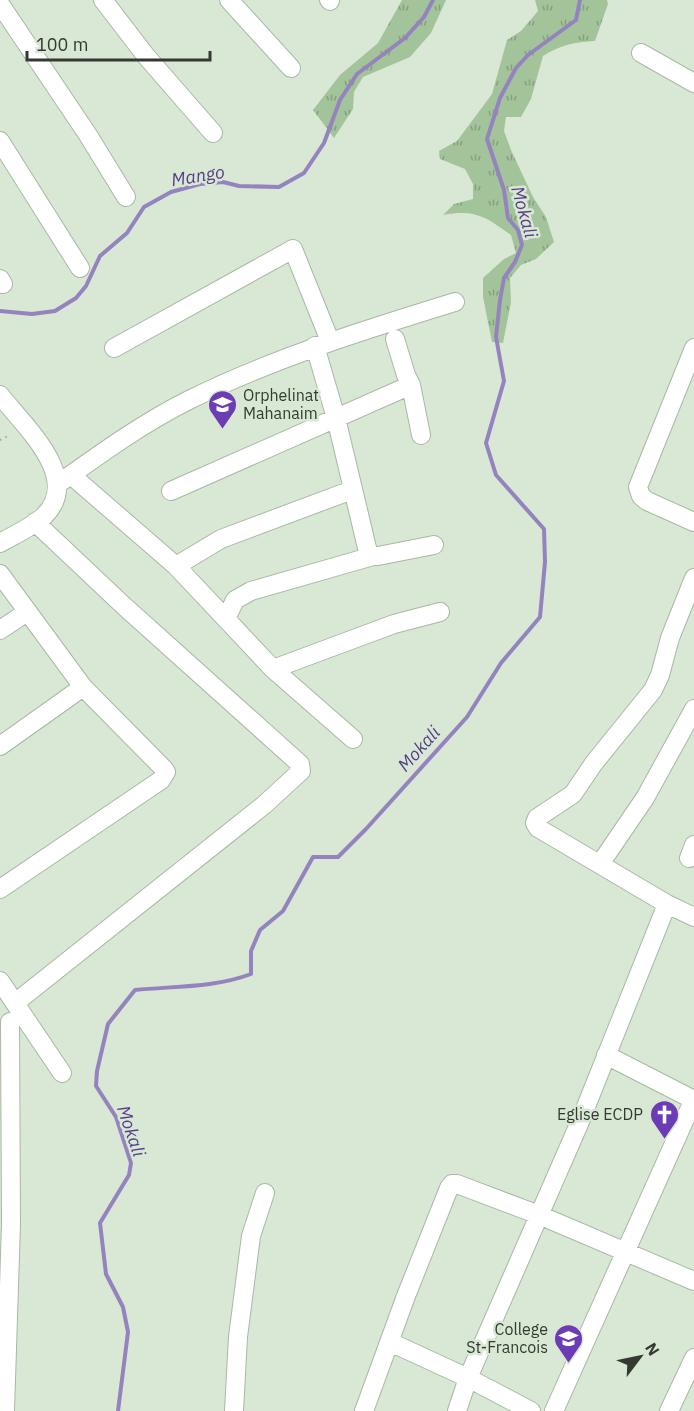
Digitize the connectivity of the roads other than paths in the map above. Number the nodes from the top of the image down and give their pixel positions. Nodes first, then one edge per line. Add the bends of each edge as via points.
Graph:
1 (103, 0) edge
2 (229, 0) edge
3 (0, 4) edge
4 (641, 53) dead end
5 (291, 68) dead end
6 (692, 77) edge
7 (213, 133) dead end
8 (0, 141) edge
9 (126, 198) dead end
10 (80, 268) dead end
11 (454, 302) dead end
12 (395, 339) dead end
13 (322, 344) junction
14 (114, 348) dead end
15 (694, 348) edge
16 (411, 385) junction
17 (0, 395) edge
18 (336, 418) junction
19 (421, 435) dead end
20 (64, 480) junction
21 (352, 490) junction
22 (171, 491) dead end
23 (35, 522) junction
24 (694, 522) edge
25 (0, 543) edge
26 (434, 545) dead end
27 (373, 556) junction
28 (176, 566) junction
29 (0, 574) edge
30 (694, 578) edge
31 (27, 612) junction
32 (440, 612) dead end
33 (226, 619) junction
34 (0, 630) edge
35 (273, 669) junction
36 (83, 687) junction
37 (694, 709) edge
38 (353, 739) dead end
39 (0, 746) edge
40 (600, 864) junction
41 (0, 889) edge
42 (667, 904) junction
43 (694, 917) edge
44 (0, 981) edge
45 (12, 1017) edge
46 (606, 1055) junction
47 (62, 1072) dead end
48 (694, 1100) edge
49 (6, 1167) edge
50 (265, 1193) dead end
51 (539, 1215) junction
52 (626, 1253) junction
53 (694, 1281) edge
54 (390, 1342) junction
55 (694, 1358) edge
56 (468, 1378) junction
57 (5, 1411) edge
58 (234, 1411) edge
59 (364, 1411) edge
60 (457, 1411) edge
61 (531, 1411) edge
62 (554, 1411) edge
63 (669, 1411) edge

1 - 7 street
2 - 5 street
3 - 9 street
4 - 6 street
8 - 10 street
11 - 13 street
12 - 16 street
13 - 14 street via 293,249
13 - 18 street
13 - 20 street via 188,400
15 - 24 street via 638,487 647,501
16 - 18 street
16 - 19 street
17 - 20 street
18 - 21 street
18 - 22 street
20 - 23 street via 55,504
20 - 28 street
21 - 27 street via 368,552
21 - 28 street via 221,539
23 - 25 street
23 - 45 street via 300,764 301,771
26 - 27 street
27 - 33 street via 251,591 235,600
28 - 33 street
29 - 31 street
30 - 40 street via 653,690 573,794 535,823
31 - 34 street
31 - 36 street
32 - 35 street via 394,624
33 - 35 street
35 - 38 street
36 - 39 street
36 - 41 street via 165,769 164,777
37 - 40 street via 645,798
40 - 42 street
42 - 43 street
42 - 46 street
44 - 45 street
45 - 47 street
45 - 49 street
46 - 48 street
46 - 51 street
48 - 52 street
49 - 57 street
50 - 58 street via 251,1236 238,1337
51 - 52 street
51 - 54 street via 452,1184
51 - 56 street
52 - 53 street
52 - 62 street
54 - 56 street
54 - 59 street
55 - 63 street
56 - 60 street
56 - 61 street

